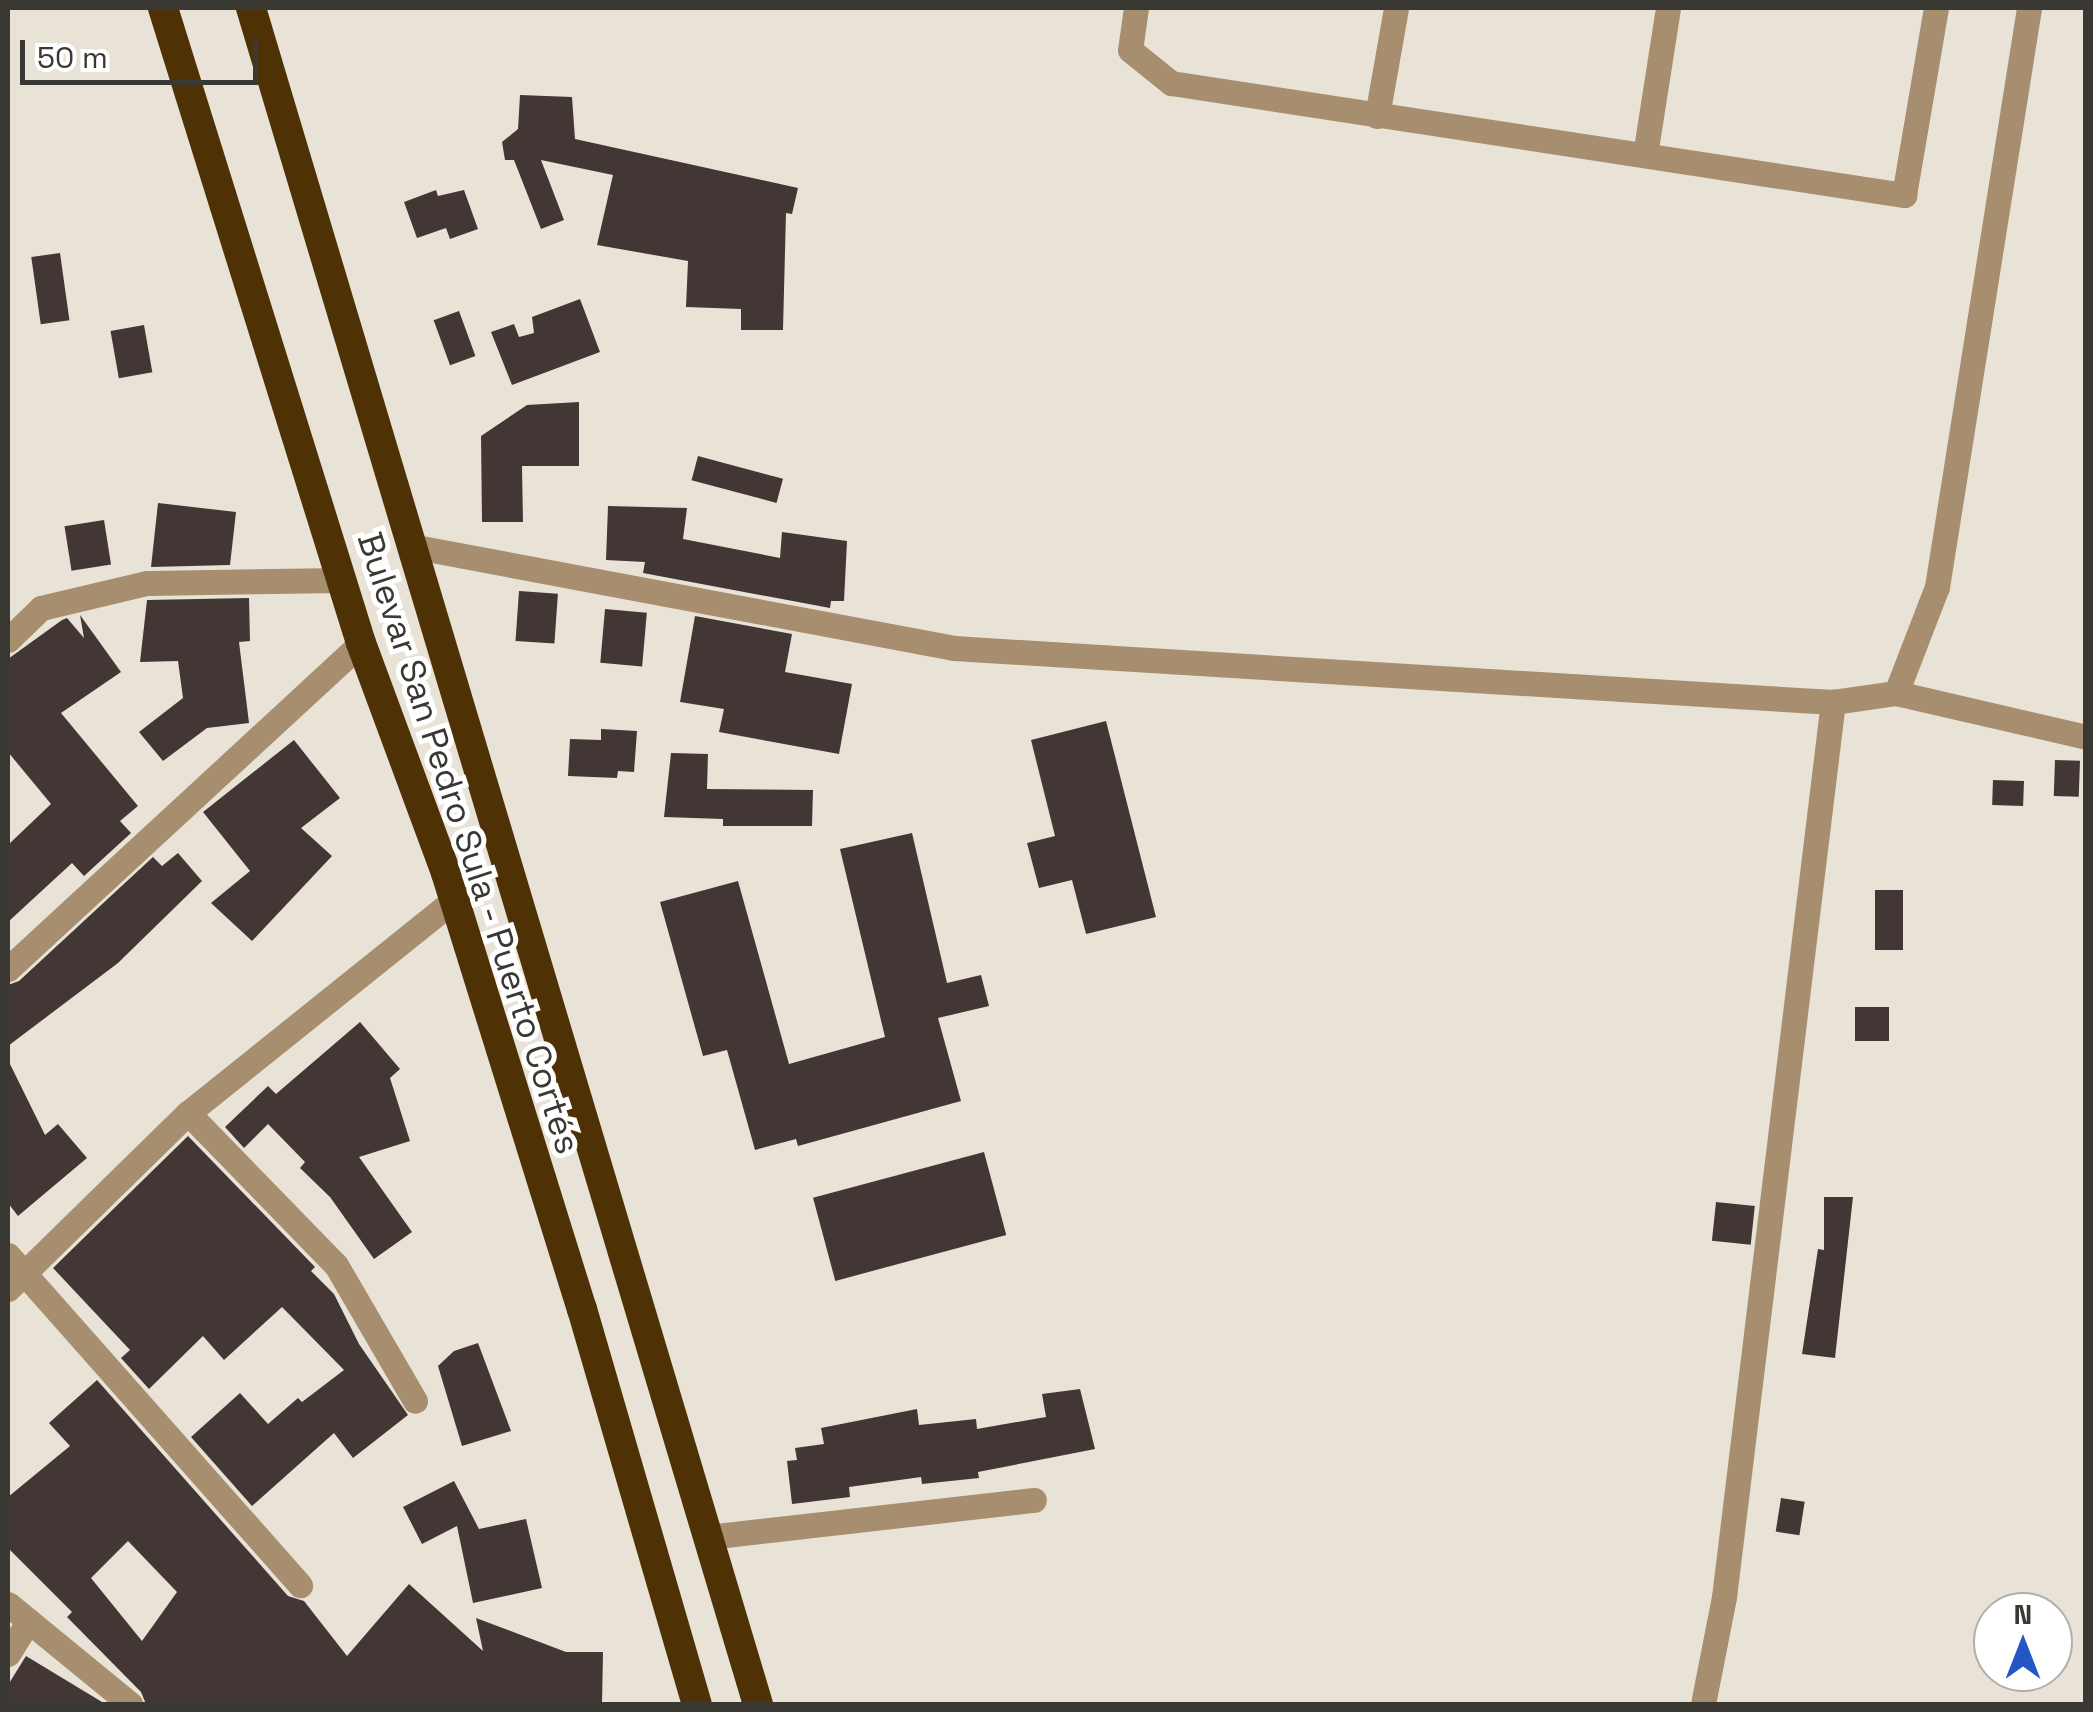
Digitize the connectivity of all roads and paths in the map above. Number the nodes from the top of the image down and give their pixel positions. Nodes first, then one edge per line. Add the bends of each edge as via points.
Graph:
1 (163, 8) edge
2 (252, 8) edge
3 (1136, 8) edge
4 (1396, 8) edge
5 (1668, 8) edge
6 (1936, 8) edge
7 (2029, 8) edge
8 (1377, 116) junction
9 (1646, 154) junction
10 (416, 548) junction
11 (342, 580) junction
12 (8, 640) edge
13 (361, 643) junction
14 (1896, 692) junction
15 (1833, 702) junction
16 (2086, 737) edge
17 (454, 900) junction
18 (8, 969) edge
19 (188, 1114) junction
20 (8, 1255) edge
21 (16, 1282) edge
22 (415, 1401) dead end
23 (1034, 1500) dead end
24 (708, 1537) junction
25 (300, 1585) dead end
26 (8, 1604) edge
27 (29, 1621) junction
28 (8, 1654) edge
29 (130, 1704) edge
30 (697, 1704) edge
31 (758, 1704) edge
32 (1703, 1704) edge

1 - 11 highway, Bulevar San Pedro Sula - Puerto Cortés
2 - 10 highway, Bulevar San Pedro Sula - Puerto Cortés
3 - 8 street via 1130,50 1170,83
4 - 8 street
5 - 9 street
6 - 9 street via 1904,195
7 - 14 street via 1937,587
8 - 9 street
10 - 15 street via 954,648
10 - 24 highway, Bulevar San Pedro Sula - Puerto Cortés
11 - 12 street via 147,583 41,608
11 - 13 highway, Bulevar San Pedro Sula - Puerto Cortés
13 - 17 highway, Bulevar San Pedro Sula - Puerto Cortés
13 - 18 street
14 - 15 street
14 - 16 street
15 - 32 street via 1724,1597
17 - 19 street
17 - 30 highway, Bulevar San Pedro Sula - Puerto Cortés
19 - 21 street
19 - 22 street via 336,1264
20 - 21 street
21 - 25 street
23 - 24 street
24 - 31 highway, Bulevar San Pedro Sula - Puerto Cortés
26 - 27 street
27 - 28 street
27 - 29 street

